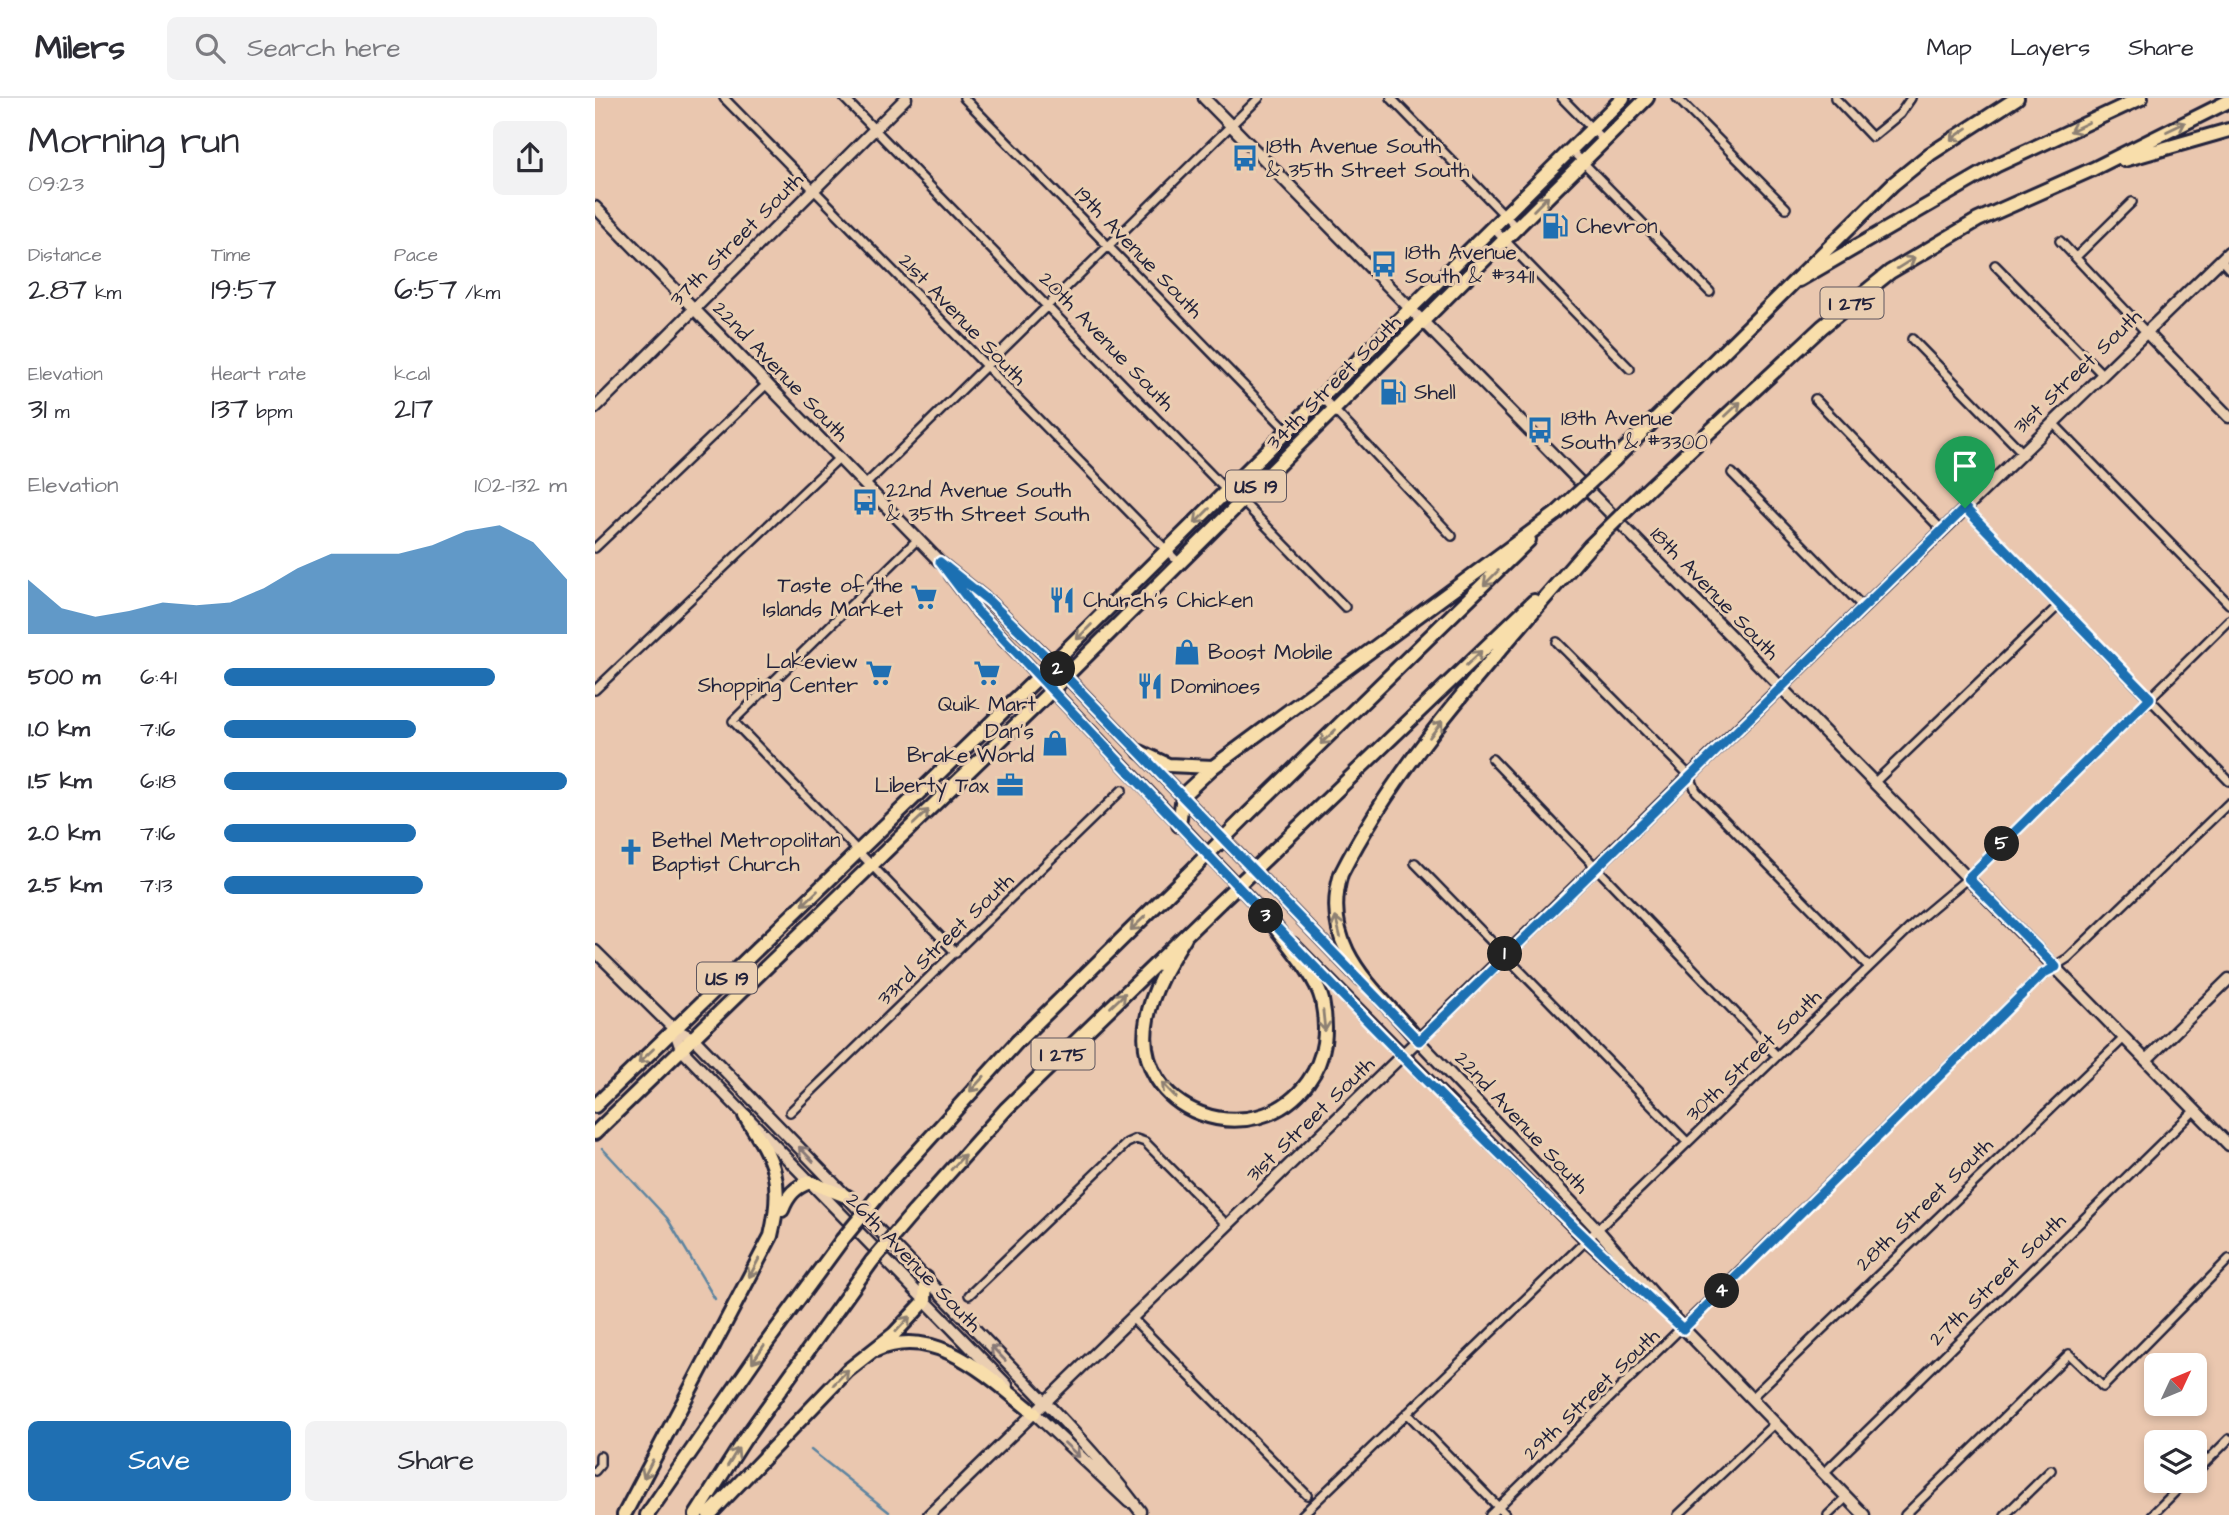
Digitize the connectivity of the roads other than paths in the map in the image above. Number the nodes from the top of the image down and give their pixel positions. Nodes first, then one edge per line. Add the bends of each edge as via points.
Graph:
1 (724, 98) edge
2 (844, 98) edge
3 (906, 98) edge
4 (964, 98) edge
5 (1204, 98) edge
6 (1259, 98) edge
7 (1391, 98) edge
8 (1562, 98) edge
9 (1623, 98) edge
10 (1647, 98) edge
11 (1677, 98) edge
12 (1835, 98) edge
13 (1911, 98) edge
14 (2017, 98) edge
15 (2141, 98) edge
16 (2229, 101) edge
17 (1231, 126) junction
18 (1592, 129) junction
19 (874, 130) junction
20 (2229, 130) edge
21 (1604, 141) junction
22 (1571, 149) junction
23 (1583, 161) junction
24 (2093, 169) junction
25 (813, 189) junction
26 (2132, 202) dead end
27 (1786, 208) dead end
28 (597, 213) edge
29 (1504, 216) junction
30 (1492, 227) junction
31 (1516, 227) junction
32 (1504, 240) junction
33 (2060, 241) dead end
34 (1108, 246) junction
35 (2229, 252) edge
36 (2076, 257) junction
37 (2221, 260) junction
38 (1995, 265) dead end
39 (2229, 269) edge
40 (1783, 290) junction
41 (1710, 292) dead end
42 (1048, 305) junction
43 (1411, 308) junction
44 (694, 309) junction
45 (1423, 320) junction
46 (2146, 332) junction
47 (1912, 339) dead end
48 (985, 366) junction
49 (1630, 369) dead end
50 (2102, 374) junction
51 (767, 384) junction
52 (1322, 397) junction
53 (1815, 399) dead end
54 (595, 408) edge
55 (1333, 410) junction
56 (2229, 417) edge
57 (2052, 422) junction
58 (1288, 431) junction
59 (2022, 452) junction
60 (839, 457) junction
61 (1732, 473) dead end
62 (865, 485) junction
63 (1227, 491) junction
64 (1241, 500) junction
65 (1965, 508) junction
66 (1557, 513) junction
67 (1942, 530) junction
68 (1452, 536) dead end
69 (918, 539) junction
70 (1590, 547) junction
71 (595, 548) edge
72 (1167, 551) junction
73 (940, 562) junction
74 (1178, 562) junction
75 (2229, 604) edge
76 (2059, 605) junction
77 (1345, 607) dead end
78 (1863, 607) junction
79 (2229, 620) edge
80 (1557, 642) dead end
81 (1053, 663) junction
82 (1065, 676) junction
83 (1038, 677) junction
84 (1780, 688) junction
85 (595, 690) edge
86 (1051, 691) junction
87 (2150, 698) junction
88 (1140, 752) junction
89 (1493, 759) dead end
90 (1213, 767) junction
91 (1690, 776) junction
92 (2229, 781) edge
93 (1874, 783) junction
94 (1122, 790) dead end
95 (1182, 795) junction
96 (2229, 803) edge
97 (1179, 825) junction
98 (859, 850) junction
99 (1415, 863) dead end
100 (872, 864) junction
101 (1597, 866) junction
102 (1968, 878) junction
103 (1270, 920) junction
104 (1185, 937) junction
105 (595, 951) edge
106 (956, 953) junction
107 (1507, 953) junction
108 (1869, 967) junction
109 (2056, 967) junction
110 (2229, 979) edge
111 (674, 1030) junction
112 (692, 1038) junction
113 (2124, 1038) junction
114 (1419, 1041) junction
115 (681, 1049) junction
116 (1404, 1055) junction
117 (1777, 1056) junction
118 (2146, 1060) junction
119 (595, 1106) edge
120 (2195, 1111) junction
121 (790, 1112) dead end
122 (745, 1116) junction
123 (595, 1133) edge
124 (1687, 1142) junction
125 (2229, 1145) edge
126 (810, 1182) junction
127 (848, 1197) junction
128 (1227, 1225) junction
129 (1597, 1229) junction
130 (771, 1236) junction
131 (1586, 1240) junction
132 (2229, 1259) edge
133 (926, 1278) junction
134 (969, 1295) dead end
135 (925, 1301) junction
136 (1132, 1318) junction
137 (1683, 1329) junction
138 (860, 1358) junction
139 (1751, 1398) junction
140 (1045, 1402) junction
141 (1034, 1413) junction
142 (1407, 1413) junction
143 (1775, 1423) junction
144 (2229, 1439) edge
145 (600, 1456) dead end
146 (2207, 1461) edge
147 (2051, 1470) dead end
148 (595, 1471) edge
149 (1824, 1473) junction
150 (2174, 1493) edge
151 (1307, 1495) dead end
152 (1847, 1497) junction
153 (1499, 1507) junction
154 (1142, 1513) edge
155 (624, 1515) edge
156 (647, 1515) edge
157 (696, 1515) edge
158 (709, 1515) edge
159 (929, 1515) edge
160 (1302, 1515) edge
161 (1490, 1515) edge
162 (1506, 1515) edge
163 (1678, 1515) edge
164 (1828, 1515) edge
165 (1864, 1515) edge
166 (1905, 1515) edge
167 (2005, 1515) edge
168 (2152, 1515) edge

1 - 25 street, 21st Avenue South
2 - 19 street, 20th Avenue South
3 - 19 main road, 37th Street South
4 - 34 street, 19th Avenue South
5 - 17 main road, 18th Avenue South
6 - 17 street
7 - 29 street
8 - 18 street
9 - 18 highway, 34th Street South / US 19
10 - 21 highway, 34th Street South / US 19
11 - 27 street
12 - 13 street via 1873,137
14 -> 40 highway, I 275 via 1930,154 1893,184
15 -> 40 highway via 1997,164
24 -> 16 highway
17 - 34 street
17 - 43 main road, 18th Avenue South
18 - 21 street
18 - 22 highway, 34th Street South / US 19
19 - 25 main road, 37th Street South
19 - 42 street, 20th Avenue South
20 - 24 highway, I 275
21 - 23 highway, 34th Street South / US 19
22 - 23 street
22 - 29 highway, 34th Street South / US 19
31 -> 23 highway, 34th Street South / US 19
23 - 41 street
70 -> 24 highway, I 275, bridge via 1822,327 1891,272 1977,220
25 - 44 main road, 37th Street South
25 - 48 street, 21st Avenue South
26 - 36 street
28 - 44 main road, 22nd Avenue South
29 - 30 highway, 34th Street South / US 19
29 - 31 street
30 - 32 street
30 - 43 highway, 34th Street South / US 19
31 - 32 highway, 34th Street South / US 19
32 - 45 highway, 34th Street South / US 19
32 - 49 street
33 - 36 street
34 - 42 street
34 - 58 street, 19th Avenue South
35 - 37 main road, 31st Street South
36 - 46 street
37 - 39 street
37 - 46 main road, 31st Street South
38 - 50 street
40 - 66 highway, I 275, bridge
42 - 48 street
42 - 63 street, 20th Avenue South
43 - 45 main road, 18th Avenue South
43 - 52 highway, 34th Street South / US 19
44 - 51 main road, 22nd Avenue South
44 - 54 main road, 37th Street South
45 - 55 highway, 34th Street South / US 19
45 - 84 main road, 18th Avenue South
46 - 50 main road, 31st Street South
46 - 56 main road
47 - 59 street
48 - 62 street
48 - 72 street, 21st Avenue South
50 - 57 main road, 31st Street South
51 - 60 main road, 22nd Avenue South
51 - 71 street
52 - 55 street
52 - 58 highway, 34th Street South / US 19
53 - 67 street
55 - 64 highway, 34th Street South / US 19
55 - 68 street
57 - 59 main road, 31st Street South
57 - 75 street
58 - 63 highway, 34th Street South / US 19
59 - 65 main road, 31st Street South
60 - 62 main road, 22nd Avenue South
60 - 85 street
61 - 78 street
62 - 69 main road, 22nd Avenue South
63 - 64 street, 20th Avenue South
63 -> 72 highway, 34th Street South / US 19
64 - 74 highway, 34th Street South / US 19
64 - 77 street, 20th Avenue South
65 - 67 main road, 31st Street South
65 - 76 street
66 - 90 highway
66 -> 156 highway, I 275, bridge via 1017,1041 842,1240
67 - 78 main road, 31st Street South
69 - 73 main road, 22nd Avenue South
69 - 98 street via 733,721
104 -> 70 highway, I 275, bridge
114 -> 70 highway via 1345,952 1335,921 1341,874 1423,746
72 - 74 street, 21st Avenue South
72 -> 81 highway, 34th Street South / US 19
73 - 81 main road, 22nd Avenue South via 989,601
73 - 83 main road, 22nd Avenue South via 978,612
74 - 82 highway, 34th Street South / US 19
76 - 87 street
76 - 93 street
78 - 84 main road, 31st Street South
79 - 87 street, 30th Street South
80 - 91 street
81 - 82 main road, 22nd Avenue South
81 - 83 highway, 34th Street South / US 19
82 - 86 highway, 34th Street South / US 19
82 - 88 main road, 22nd Avenue South
83 - 86 main road, 22nd Avenue South
83 - 98 highway, 34th Street South / US 19
84 - 91 main road, 31st Street South
84 - 93 main road, 18th Avenue South
86 - 97 main road, 22nd Avenue South
100 -> 86 highway, 34th Street South / US 19
87 - 92 street
87 - 102 street, 30th Street South
88 - 90 highway via 1168,765
88 - 95 main road, 22nd Avenue South
89 - 101 street
90 - 95 highway
91 - 101 main road, 31st Street South
91 - 108 street via 1696,791
93 - 102 main road, 18th Avenue South
94 - 106 street, 33rd Street South
95 - 97 highway
95 - 114 main road, 22nd Avenue South
96 - 109 street, 29th Street South
97 - 103 main road, 22nd Avenue South
98 - 100 street
98 -> 111 highway, 34th Street South / US 19
99 - 107 street
100 - 106 street
100 - 112 highway, 34th Street South / US 19
101 - 107 main road, 31st Street South
101 - 117 street
102 - 108 street, 30th Street South
102 - 109 main road, 18th Avenue South
103 -> 104 highway via 1314,983 1321,998 1325,1034 1317,1068 1302,1090 1261,1118 1211,1119 1179,1100 1154,1073 1146,1041 1147,1020 1157,984
103 - 116 main road, 22nd Avenue South
157 -> 104 highway, I 275, bridge via 872,1261 1006,1109
105 - 111 main road, 26th Avenue South
106 - 121 street, 33rd Street South
107 - 114 main road, 31st Street South
107 - 124 street
108 - 117 street, 30th Street South
109 - 113 main road, 18th Avenue South
109 - 137 street, 29th Street South via 2044,973
110 - 118 main road
111 - 112 main road, 26th Avenue South
111 - 115 main road, 26th Avenue South
111 -> 119 highway, 34th Street South / US 19
112 - 115 highway, 34th Street South / US 19
127 -> 112 main road, 26th Avenue South
113 - 118 main road, 18th Avenue South
113 - 139 street, 28th Street South
114 - 116 main road, 31st Street South
114 - 129 main road, 22nd Avenue South
115 - 122 main road, 26th Avenue South
115 - 123 highway, 34th Street South / US 19
116 - 128 main road, 31st Street South
116 - 131 main road, 22nd Avenue South
117 - 124 street, 30th Street South
118 - 120 main road, 18th Avenue South
120 - 125 main road, 18th Avenue South
120 - 149 street, 27th Street South
122 - 126 main road, 26th Avenue South
122 - 130 highway via 775,1167 779,1201
124 - 129 street, 30th Street South
126 - 127 highway
126 - 130 highway via 798,1186 787,1198
126 - 135 main road, 26th Avenue South
127 - 133 main road, 26th Avenue South
128 - 134 street via 1145,1142 1136,1139
128 - 136 main road, 31st Street South
129 - 131 street, 30th Street South
129 - 137 main road, 22nd Avenue South
130 -> 155 highway
131 - 137 main road, 22nd Avenue South
131 - 142 street, 30th Street South
132 - 166 street via 2103,1387 2069,1354
133 - 135 highway
140 -> 133 main road, 26th Avenue South
138 -> 135 highway via 894,1334
135 - 141 main road, 26th Avenue South
136 - 140 main road, 31st Street South
136 - 151 street
137 - 139 main road, 22nd Avenue South
137 - 153 street, 29th Street South
138 - 141 highway via 901,1344 939,1348 962,1356
158 -> 138 highway
139 - 143 main road, 22nd Avenue South
140 - 141 main road, 31st Street South
140 - 154 main road, 26th Avenue South
141 -> 154 main road, 26th Avenue South
141 - 159 main road, 31st Street South
142 - 153 street
142 - 160 street, 30th Street South
143 - 149 main road, 22nd Avenue South
143 - 163 street
144 - 146 street
145 - 148 street
147 - 167 street
149 - 152 main road, 22nd Avenue South
150 - 168 street
152 - 164 street
152 - 165 main road, 22nd Avenue South
153 - 161 street, 29th Street South
153 - 162 street

